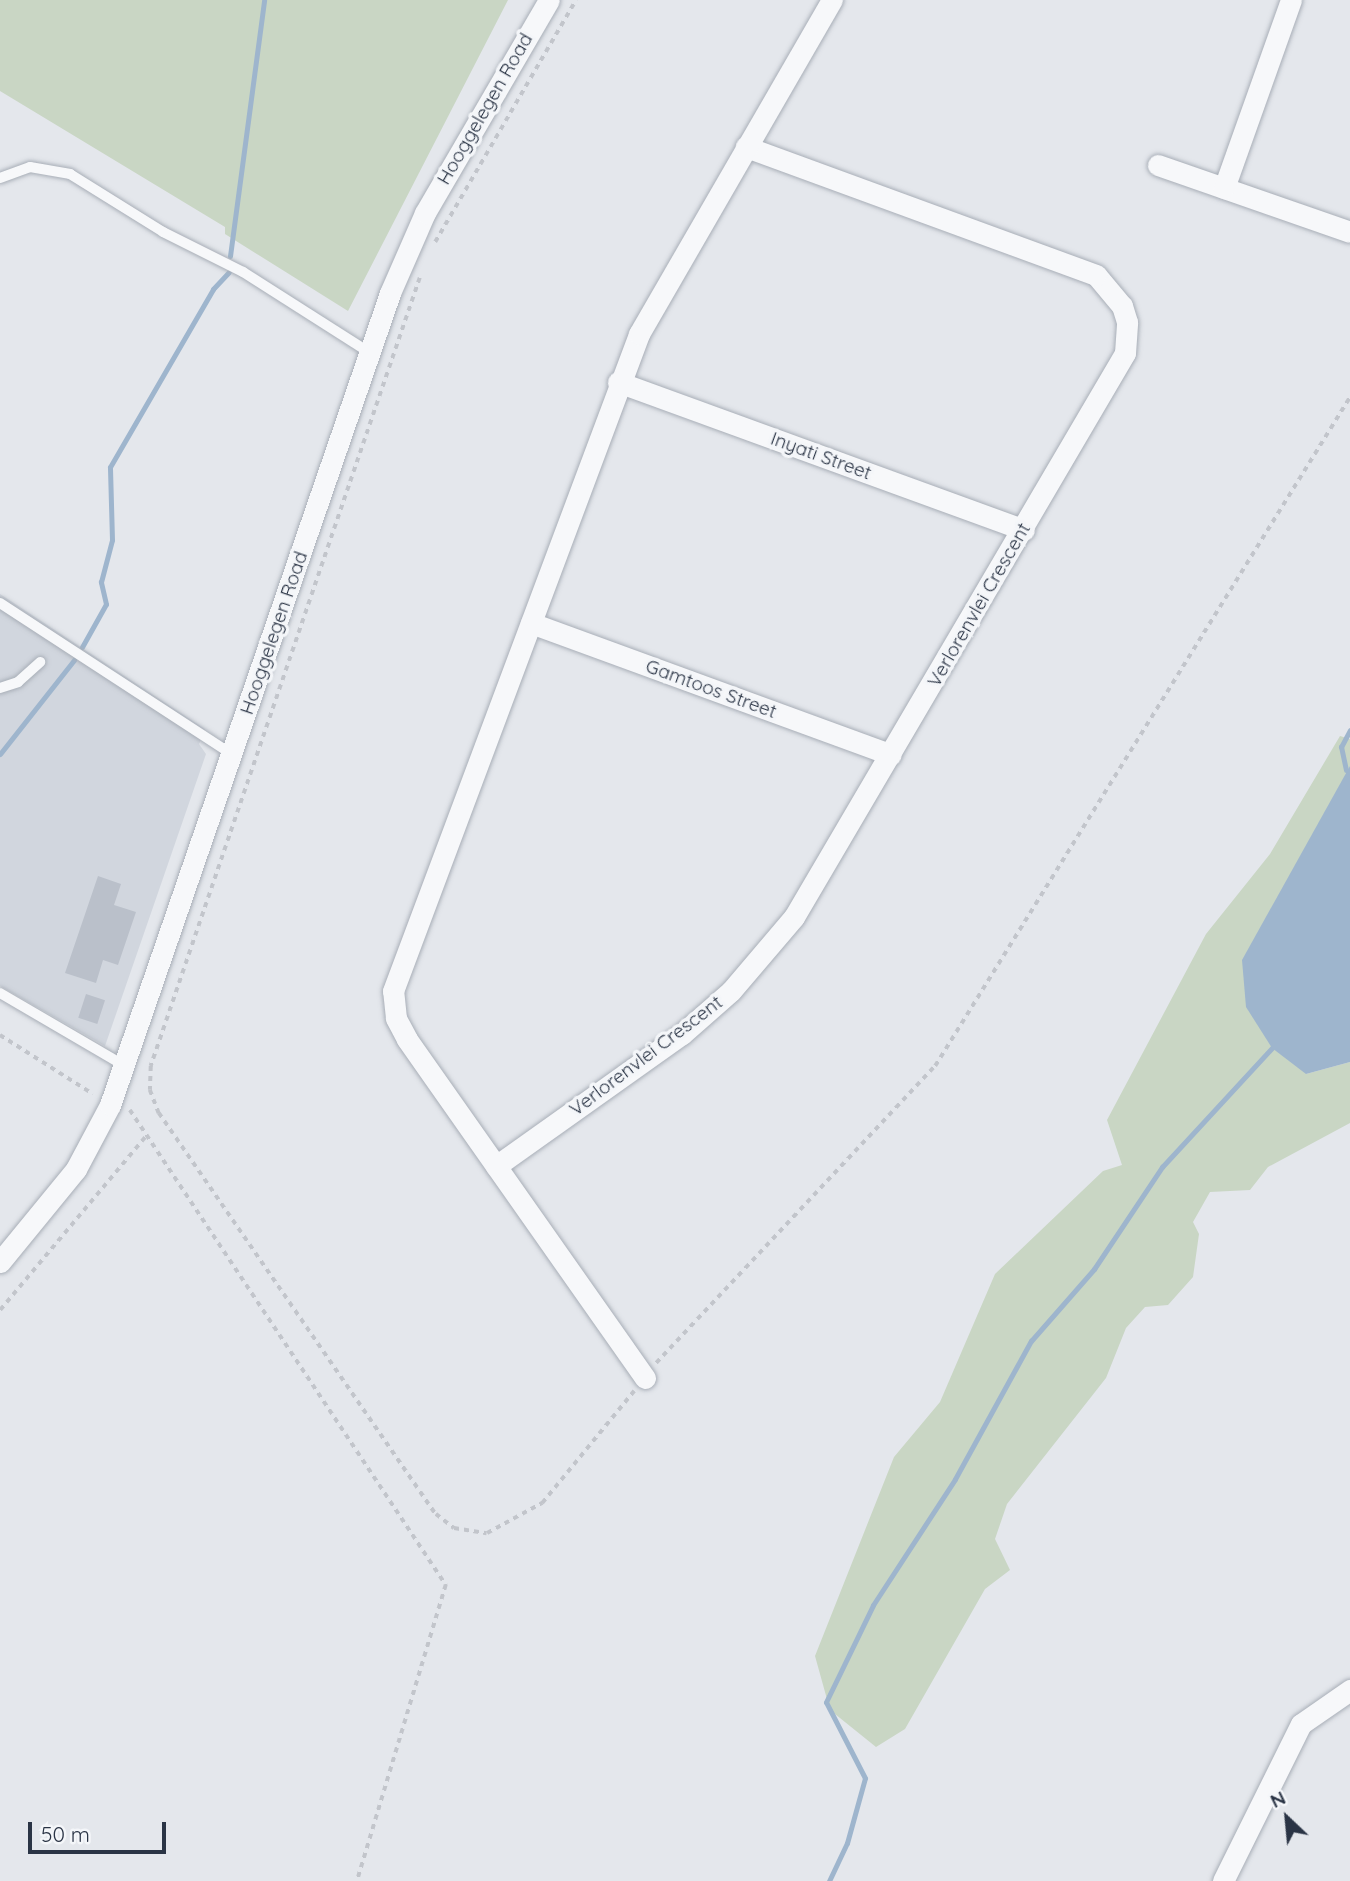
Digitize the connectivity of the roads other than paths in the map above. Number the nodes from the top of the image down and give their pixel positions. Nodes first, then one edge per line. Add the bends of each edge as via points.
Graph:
1 (549, 0) edge
2 (832, 0) edge
3 (1291, 0) edge
4 (746, 147) junction
5 (1158, 165) dead end
6 (0, 178) edge
7 (1224, 188) junction
8 (1350, 232) edge
9 (370, 353) junction
10 (618, 382) junction
11 (1024, 530) junction
12 (0, 603) edge
13 (531, 623) junction
14 (40, 662) dead end
15 (0, 688) edge
16 (233, 755) junction
17 (891, 755) junction
18 (0, 993) edge
19 (125, 1066) junction
20 (496, 1166) junction
21 (0, 1262) edge
22 (645, 1378) road end
23 (1350, 1690) edge
24 (1223, 1881) edge

1 - 9 street, Hooggelegen Road via 425,213
2 - 4 street
3 - 7 street
4 - 10 street via 667,281
4 - 11 street, Verlorenvlei Crescent via 1080,267 1115,295 1127,322 1125,353
5 - 7 street
6 - 9 lane via 30,167 70,174 163,232 243,272
7 - 8 street
9 - 16 street, Hooggelegen Road
10 - 11 street, Inyati Street
10 - 13 street
11 - 17 street, Verlorenvlei Crescent
12 - 16 lane
13 - 17 street, Gamtoos Street
13 - 20 street via 393,991 396,1018 407,1039
14 - 15 lane via 19,682
16 - 19 street, Hooggelegen Road
17 - 20 street, Verlorenvlei Crescent via 794,917 731,991 672,1041
18 - 19 lane
19 - 21 street, Hooggelegen Road via 113,1098 63,1188
20 - 22 street
23 - 24 street via 1314,1710 1301,1724

